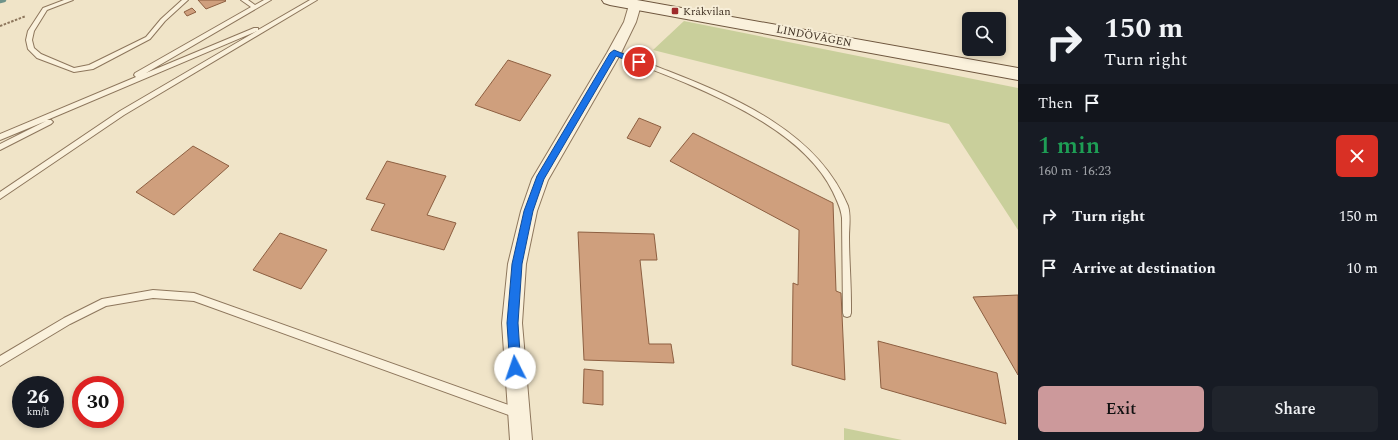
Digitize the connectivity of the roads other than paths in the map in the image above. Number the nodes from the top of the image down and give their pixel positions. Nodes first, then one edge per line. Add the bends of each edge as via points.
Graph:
1 (70, 0) edge
2 (185, 0) edge
3 (244, 0) edge
4 (268, 0) edge
5 (314, 0) edge
6 (610, 0) edge
7 (635, 5) junction
8 (255, 7) junction
9 (288, 16) junction
10 (614, 53) junction
11 (1018, 74) edge
12 (104, 94) junction
13 (0, 137) edge
14 (0, 147) edge
15 (0, 196) edge
16 (847, 313) dead end
17 (0, 360) edge
18 (518, 413) junction
19 (521, 440) edge

1 - 2 lane via 45,9 31,31 29,40 31,49 39,56 74,70 91,67 148,38
3 - 8 lane
4 - 8 lane
5 - 9 lane
6 - 7 main road, LINDÖVÄGEN
7 - 10 street via 630,22
7 - 11 main road, LINDÖVÄGEN
8 - 12 lane
9 - 12 lane
9 - 15 lane via 122,113
10 - 16 lane via 747,110 785,134 823,169 837,189 844,209
10 - 18 street via 540,179 529,211 517,264 512,323
12 - 13 lane
12 - 14 lane
17 - 18 lane via 105,302 153,294 194,297
18 - 19 street

